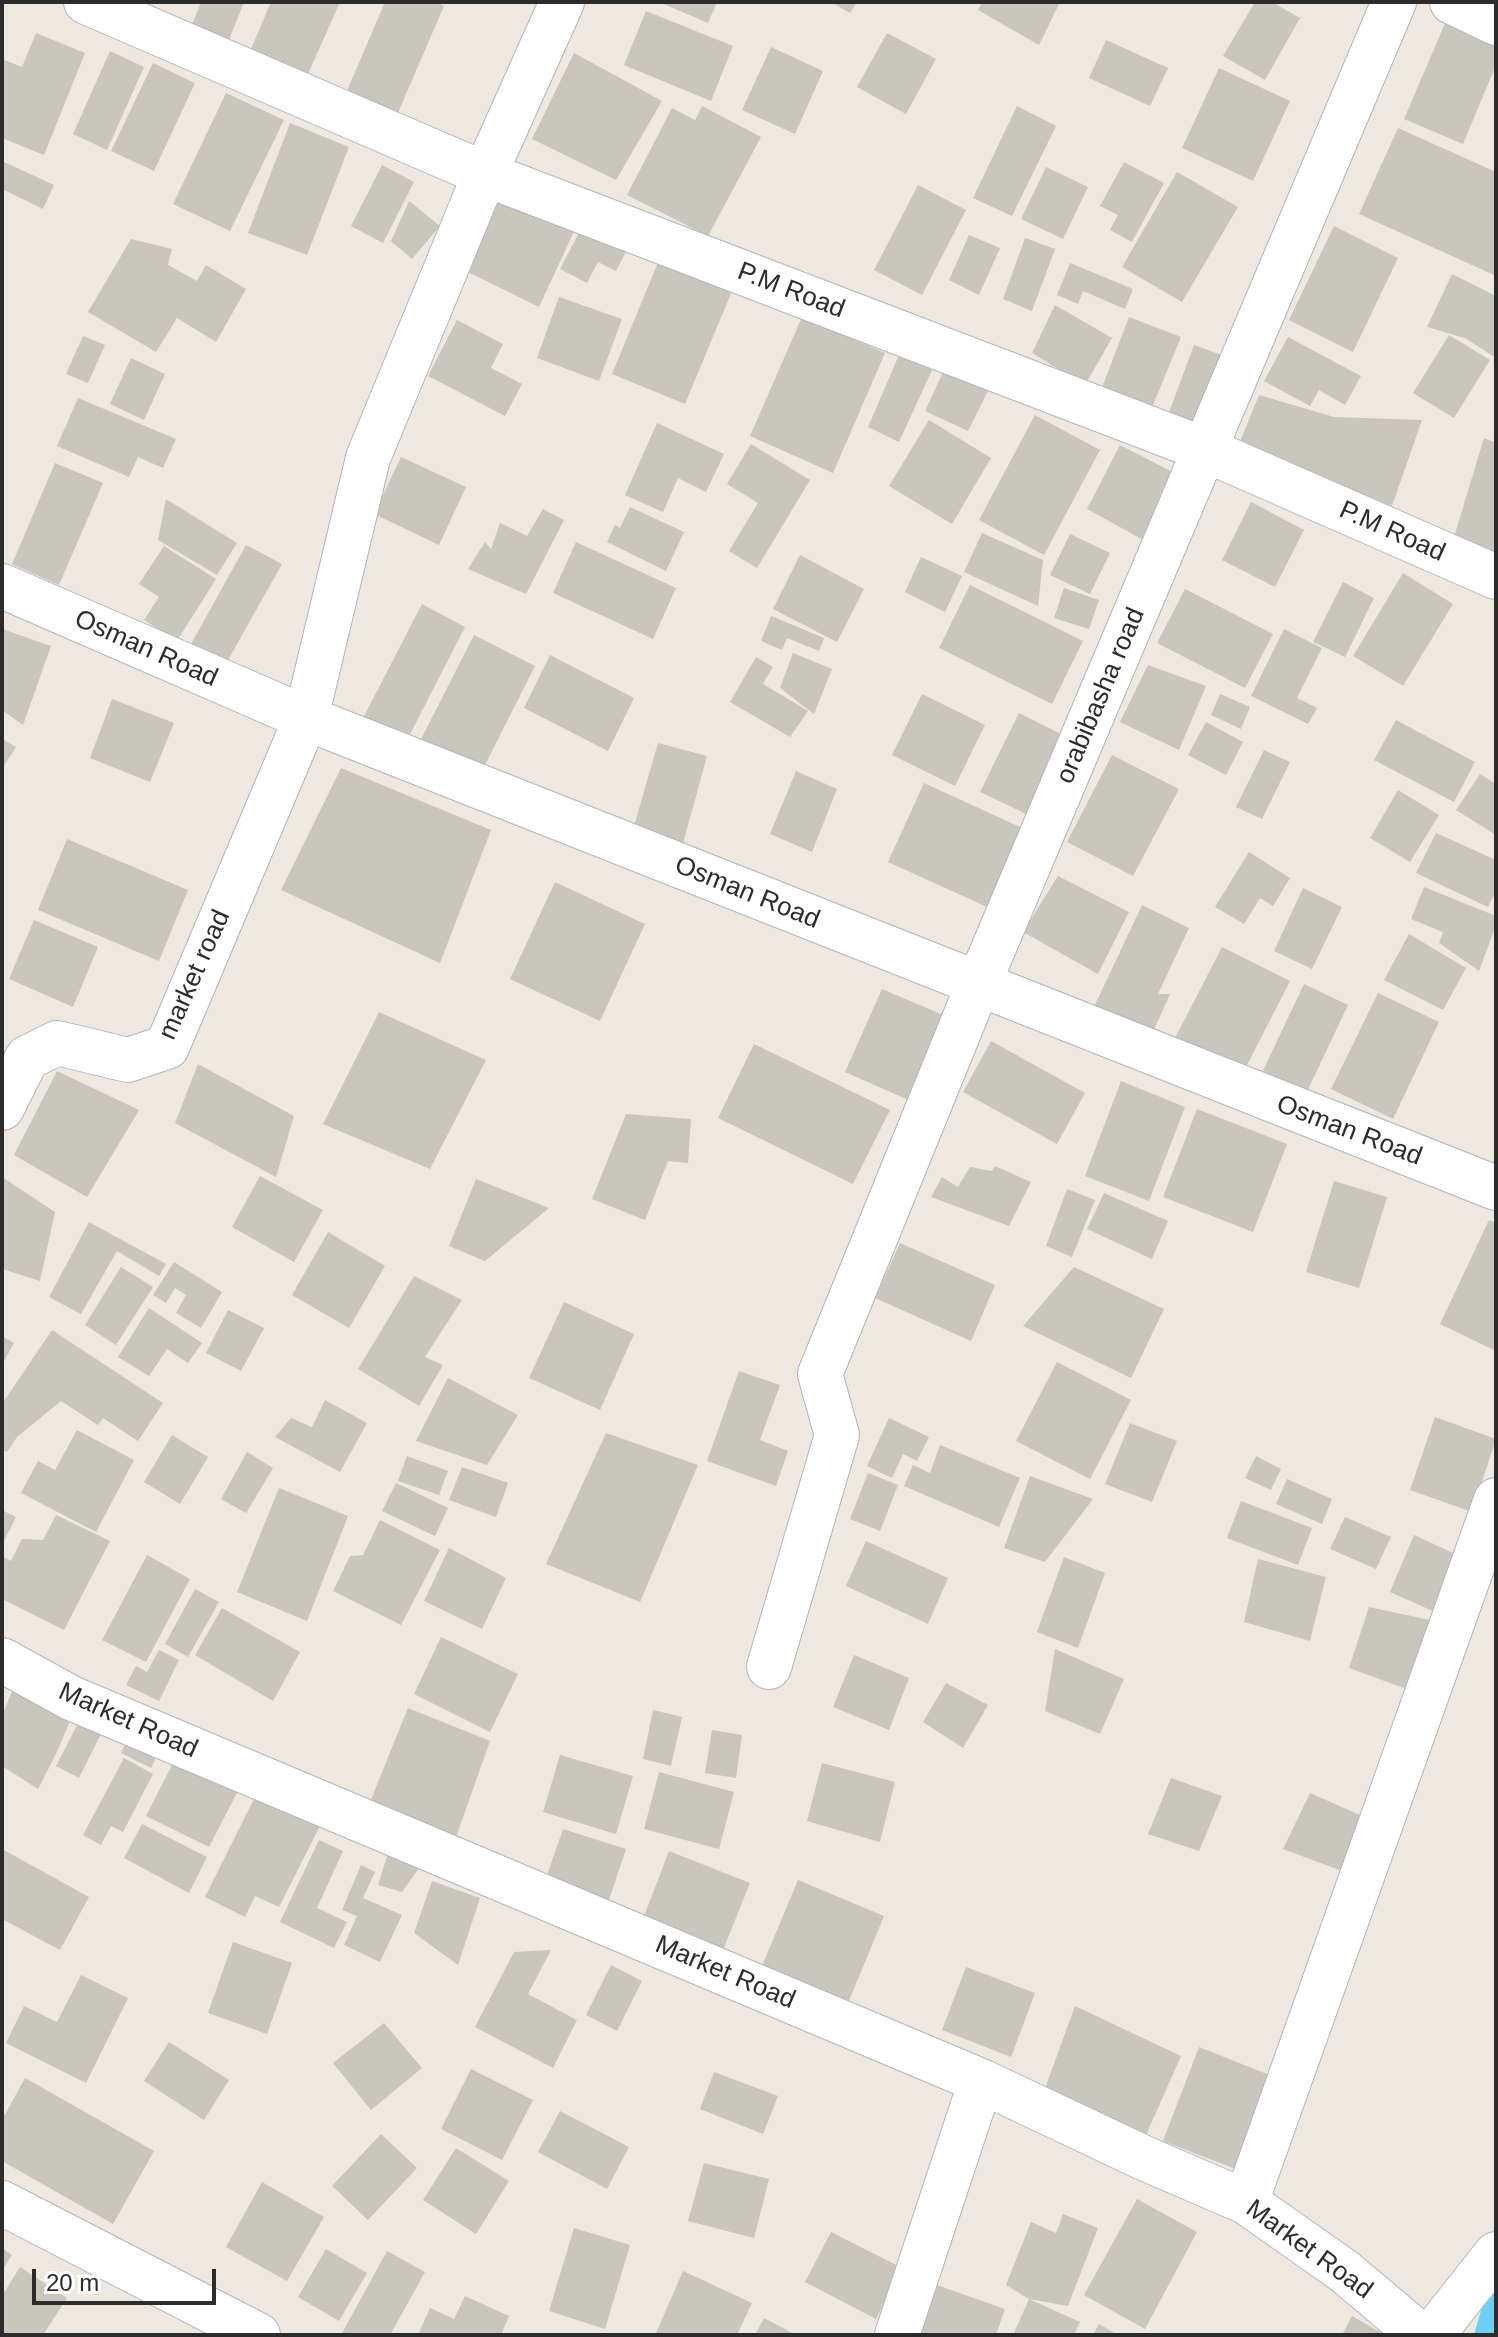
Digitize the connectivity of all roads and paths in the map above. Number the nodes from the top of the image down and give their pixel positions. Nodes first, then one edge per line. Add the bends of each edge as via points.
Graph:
1 (86, 2) edge
2 (562, 2) edge
3 (1394, 2) edge
4 (1452, 2) edge
5 (1496, 23) edge
6 (485, 174) junction
7 (1206, 450) junction
8 (1496, 577) edge
9 (2, 586) edge
10 (306, 718) junction
11 (978, 985) junction
12 (2, 1108) edge
13 (1496, 1188) edge
14 (1496, 1500) edge
15 (769, 1667) dead end
16 (5, 1669) edge
17 (981, 2081) junction
18 (1246, 2202) junction
19 (2, 2203) edge
20 (1496, 2254) edge
21 (258, 2335) edge
22 (897, 2335) edge
23 (1420, 2335) edge
24 (1432, 2335) edge

1 - 6 street, P.M Road
2 - 6 street, market road
3 - 7 street, orabibasha road
4 - 5 street
6 - 7 street, P.M Road
6 - 10 street, market road via 368,458
7 - 8 street, P.M Road
7 - 11 street, orabibasha road
9 - 10 street, Osman Road
10 - 11 street, Osman Road
10 - 12 street, market road via 167,1047 128,1060 57,1043 27,1058
11 - 13 street, Osman Road
11 - 15 street, orabibasha road via 820,1374 837,1435
14 - 18 street
16 - 17 street, Market Road
17 - 18 street, Market Road
17 - 22 street
18 - 23 street, Market Road via 1344,2271
19 - 21 street
20 - 24 street

